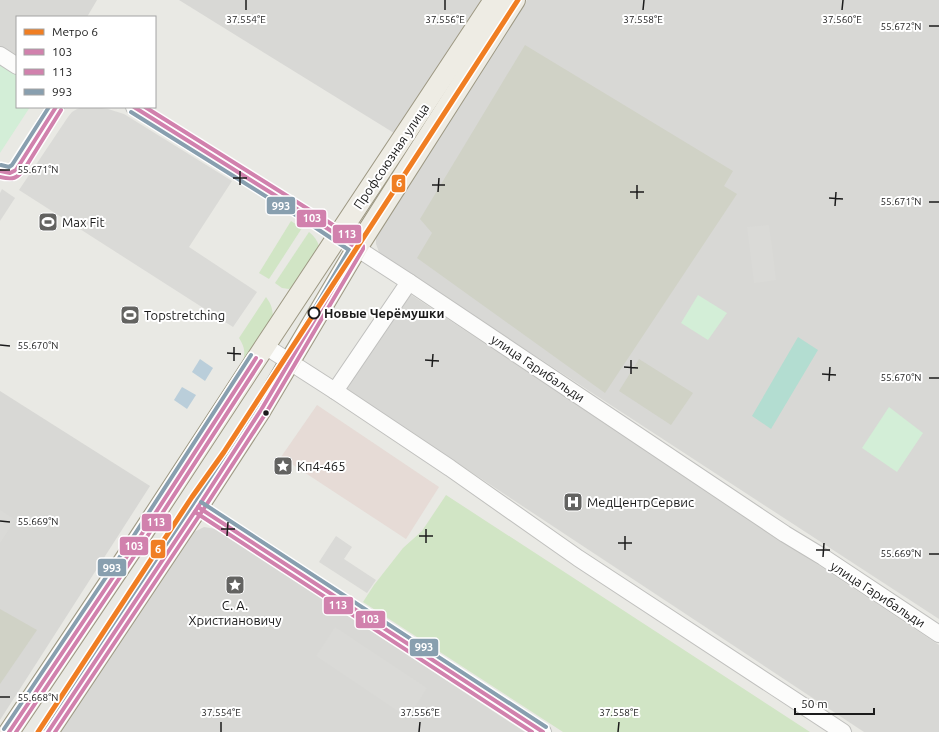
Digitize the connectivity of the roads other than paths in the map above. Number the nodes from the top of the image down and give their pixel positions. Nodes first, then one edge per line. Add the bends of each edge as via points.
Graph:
1 (494, 0) edge
2 (515, 0) edge
3 (0, 55) edge
4 (16, 65) edge
5 (55, 108) edge
6 (136, 108) edge
7 (0, 171) edge
8 (338, 236) junction
9 (357, 248) junction
10 (409, 282) junction
11 (265, 346) junction
12 (290, 362) junction
13 (335, 391) junction
14 (198, 507) junction
15 (939, 634) edge
16 (9, 732) edge
17 (48, 732) edge
18 (543, 732) edge
19 (843, 732) edge

1 - 8 main road, Профсоюзная улица
2 - 9 main road, Профсоюзная улица
3 - 4 street
5 - 7 street via 16,170 10,173
6 - 8 street, улица Гарибальди
8 - 9 street, улица Гарибальди
8 - 11 main road, Профсоюзная улица
9 - 10 street, улица Гарибальди
9 - 12 main road, Профсоюзная улица
10 - 13 street
10 - 15 street, улица Гарибальди
11 - 12 street
11 - 16 main road, Профсоюзная улица
12 - 13 street
12 - 14 main road, Профсоюзная улица
13 - 19 street via 578,558
14 - 17 main road, Профсоюзная улица
14 - 18 street

